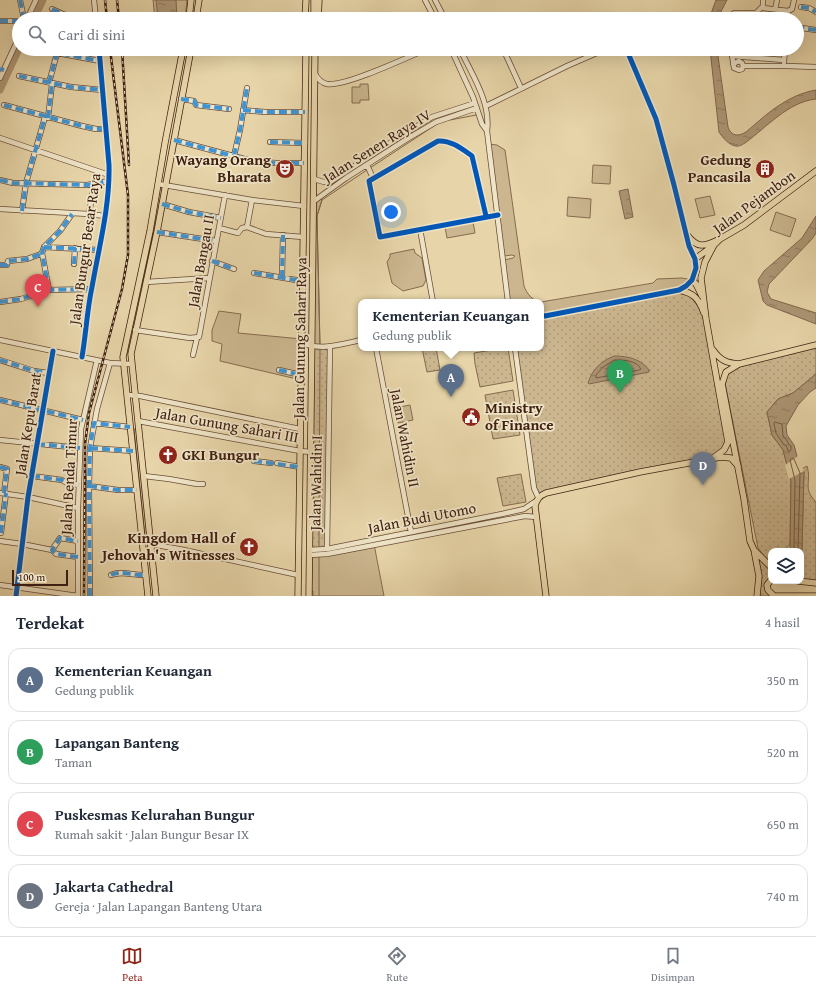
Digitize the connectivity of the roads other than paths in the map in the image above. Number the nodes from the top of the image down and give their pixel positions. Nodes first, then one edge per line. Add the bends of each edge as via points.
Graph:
1 (20, 0) edge
2 (36, 0) edge
3 (94, 0) edge
4 (191, 0) edge
5 (199, 0) edge
6 (306, 0) edge
7 (314, 0) edge
8 (318, 0) edge
9 (425, 0) edge
10 (435, 0) edge
11 (763, 0) edge
12 (777, 0) edge
13 (794, 0) edge
14 (762, 7) junction
15 (801, 7) dead end
16 (52, 9) dead end
17 (775, 10) junction
18 (788, 11) joint
19 (23, 12) edge
20 (31, 12) edge
21 (59, 12) edge
22 (95, 12) edge
23 (189, 12) edge
24 (197, 12) edge
25 (305, 12) edge
26 (314, 12) edge
27 (318, 12) edge
28 (431, 12) edge
29 (441, 12) edge
30 (757, 12) edge
31 (816, 12) edge
32 (0, 21) edge
33 (12, 21) edge
34 (804, 28) edge
35 (816, 30) edge
36 (12, 51) edge
37 (56, 56) edge
38 (73, 56) edge
39 (99, 56) edge
40 (182, 56) edge
41 (190, 56) edge
42 (306, 56) edge
43 (315, 56) edge
44 (410, 56) edge
45 (454, 56) edge
46 (463, 56) edge
47 (506, 56) edge
48 (591, 56) edge
49 (629, 56) edge
50 (732, 56) joint
51 (784, 56) edge
52 (100, 61) junction
53 (816, 67) edge
54 (2, 70) edge
55 (471, 72) junction
56 (315, 74) junction
57 (19, 76) dead end
58 (464, 76) junction
59 (0, 78) edge
60 (51, 84) junction
61 (247, 88) dead end
62 (521, 88) junction
63 (102, 90) junction
64 (181, 99) junction
65 (476, 103) junction
66 (4, 105) dead end
67 (486, 106) junction
68 (477, 108) junction
69 (229, 109) dead end
70 (243, 110) junction
71 (305, 112) junction
72 (170, 116) junction
73 (46, 117) junction
74 (178, 117) junction
75 (432, 117) junction
76 (435, 123) junction
77 (105, 129) junction
78 (487, 132) junction
79 (404, 134) junction
80 (0, 138) edge
81 (407, 138) junction
82 (174, 140) junction
83 (270, 142) dead end
84 (305, 143) junction
85 (35, 150) junction
86 (234, 156) junction
87 (304, 163) junction
88 (367, 165) junction
89 (348, 170) junction
90 (816, 171) edge
91 (109, 175) junction
92 (351, 175) junction
93 (373, 178) junction
94 (314, 179) junction
95 (0, 180) edge
96 (109, 181) junction
97 (26, 183) junction
98 (94, 184) junction
99 (158, 184) junction
100 (165, 186) junction
101 (226, 195) junction
102 (252, 200) junction
103 (314, 201) junction
104 (162, 204) junction
105 (304, 206) junction
106 (0, 209) edge
107 (22, 211) junction
108 (72, 214) junction
109 (89, 214) junction
110 (498, 215) junction
111 (105, 216) junction
112 (486, 216) junction
113 (221, 218) junction
114 (247, 227) junction
115 (219, 228) junction
116 (420, 230) junction
117 (157, 232) junction
118 (283, 235) junction
119 (687, 235) junction
120 (303, 237) junction
121 (720, 239) junction
122 (216, 242) junction
123 (714, 245) junction
124 (44, 247) junction
125 (75, 248) junction
126 (99, 250) junction
127 (41, 254) junction
128 (695, 259) junction
129 (212, 262) junction
130 (74, 264) dead end
131 (0, 265) edge
132 (234, 269) dead end
133 (254, 273) dead end
134 (209, 278) junction
135 (282, 278) junction
136 (692, 280) junction
137 (302, 281) junction
138 (146, 282) junction
139 (91, 289) junction
140 (49, 290) junction
141 (679, 290) junction
142 (433, 299) edge
143 (508, 299) edge
144 (704, 300) junction
145 (0, 302) edge
146 (544, 316) edge
147 (706, 319) junction
148 (135, 330) junction
149 (197, 338) junction
150 (0, 340) edge
151 (358, 341) edge
152 (302, 343) junction
153 (816, 345) edge
154 (330, 346) junction
155 (317, 347) junction
156 (711, 348) junction
157 (52, 351) junction
158 (377, 351) edge
159 (515, 351) edge
160 (193, 355) dead end
161 (82, 357) junction
162 (0, 360) edge
163 (97, 360) junction
164 (110, 363) junction
165 (123, 364) junction
166 (131, 364) junction
167 (739, 364) junction
168 (279, 370) dead end
169 (49, 373) junction
170 (301, 375) junction
171 (127, 395) junction
172 (136, 395) junction
173 (0, 400) edge
174 (42, 409) junction
175 (138, 419) junction
176 (83, 420) junction
177 (129, 422) junction
178 (94, 423) junction
179 (300, 429) junction
180 (131, 436) junction
181 (0, 440) edge
182 (37, 444) junction
183 (80, 448) junction
184 (90, 448) junction
185 (133, 450) junction
186 (300, 451) junction
187 (311, 452) junction
188 (713, 458) junction
189 (254, 461) dead end
190 (271, 462) dead end
191 (278, 464) dead end
192 (738, 466) junction
193 (300, 467) junction
194 (0, 468) edge
195 (32, 476) junction
196 (144, 476) junction
197 (203, 484) dead end
198 (79, 485) junction
199 (89, 486) junction
200 (137, 490) junction
201 (4, 493) edge
202 (28, 497) junction
203 (537, 499) junction
204 (78, 508) junction
205 (536, 517) junction
206 (412, 532) junction
207 (1, 533) dead end
208 (0, 541) edge
209 (78, 541) junction
210 (22, 544) junction
211 (151, 544) junction
212 (52, 550) junction
213 (754, 550) junction
214 (324, 551) junction
215 (311, 553) junction
216 (78, 557) junction
217 (768, 563) edge
218 (111, 575) dead end
219 (146, 575) junction
220 (298, 575) junction
221 (804, 582) edge
222 (816, 583) edge
223 (768, 584) edge
224 (0, 585) edge
225 (16, 588) junction
226 (16, 596) edge
227 (78, 596) edge
228 (90, 596) edge
229 (148, 596) edge
230 (156, 596) edge
231 (298, 596) edge
232 (309, 596) edge
233 (546, 596) edge
234 (757, 596) edge
235 (773, 596) edge
236 (792, 596) edge
237 (805, 596) edge
238 (816, 596) edge

1 - 19 street
2 - 20 street
3 - 22 street
4 - 23 main road
5 - 24 main road
6 - 25 main road
7 - 26 main road
8 - 27 main road
9 - 28 street
10 - 29 street
11 - 14 street
12 - 17 street
13 - 18 street via 792,9
14 - 17 street
14 - 30 street
15 - 31 street
16 - 21 street
17 - 18 street
32 - 33 street
34 - 35 street
36 - 54 street
37 - 60 street
38 - 52 street
39 - 52 street, Jalan Bungur Besar Raya
40 - 72 main road
41 - 64 main road
42 - 71 main road, Jalan Gunung Sahari Raya
43 - 56 main road, Jalan Gunung Sahari Raya
44 - 56 street via 339,83 325,84
45 - 58 street
46 - 55 street
47 - 62 street
48 - 62 street
49 - 119 street via 656,119
50 - 51 street via 784,61
50 - 53 street via 733,64 739,61 743,66
52 - 63 street, Jalan Bungur Besar Raya
54 - 59 street
55 - 58 street
55 - 67 street
56 - 94 main road, Jalan Gunung Sahari Raya
57 - 60 street
58 - 65 street
60 - 63 street
60 - 73 street
61 - 70 street
62 - 67 street
63 - 77 street, Jalan Bungur Besar Raya
64 - 69 street via 194,102 196,105
64 - 74 main road
65 - 68 street
65 - 75 street, Jalan Senen Raya IV
66 - 73 street
67 - 78 street
68 - 76 street, Jalan Senen Raya IV
68 - 78 street
70 - 71 street
70 - 86 street
71 - 84 main road, Jalan Gunung Sahari Raya
72 - 74 main road
72 - 99 main road
73 - 77 street
73 - 85 street
74 - 82 main road
75 - 76 street
75 - 79 street, Jalan Senen Raya IV
76 - 81 street, Jalan Senen Raya IV
77 - 91 street, Jalan Bungur Besar Raya
78 - 110 street
79 - 81 street
79 - 89 street, Jalan Senen Raya IV
80 - 85 street
81 - 88 street, Jalan Senen Raya IV
82 - 86 street
82 - 100 main road
83 - 84 street
84 - 87 main road, Jalan Gunung Sahari Raya
85 - 91 street
85 - 97 street
86 - 87 street via 261,162
87 - 105 main road, Jalan Gunung Sahari Raya
88 - 92 street, Jalan Senen Raya IV
88 - 93 street
89 - 92 street
89 - 94 street, Jalan Senen Raya IV via 328,182
90 - 121 main road, Jalan Pejambon via 744,225
91 - 96 street, Jalan Bungur Besar Raya
92 - 103 street, Jalan Senen Raya IV
93 - 112 street via 438,141 448,142 472,156
93 - 116 street via 368,181 380,237
94 - 103 main road, Jalan Gunung Sahari Raya
95 - 97 street
96 - 98 street
96 - 111 street, Jalan Bungur Besar Raya
97 - 98 street
97 - 107 street
98 - 109 street
99 - 100 street
99 - 165 main road
100 - 101 street
100 - 104 main road
101 - 102 street
101 - 113 street, Jalan Bangau II
102 - 105 street
102 - 114 street
103 - 155 main road, Jalan Gunung Sahari Raya
104 - 113 street
104 - 117 main road
105 - 120 main road, Jalan Gunung Sahari Raya
106 - 107 street
107 - 108 street
108 - 109 street
108 - 124 street
109 - 111 street
110 - 112 street
110 - 143 street
111 - 126 street, Jalan Bungur Besar Raya
112 - 116 street
113 - 115 street, Jalan Bangau II
114 - 115 street via 243,227 238,233
114 - 118 street via 262,233
115 - 122 street, Jalan Bangau II
116 - 142 street
117 - 122 street
117 - 138 main road
118 - 120 street
118 - 135 street
119 - 121 main road via 699,245
119 - 128 street
120 - 137 main road, Jalan Gunung Sahari Raya
121 - 123 main road, Jalan Pejambon
122 - 129 street, Jalan Bangau II
123 - 128 main road
123 - 144 main road, Jalan Pejambon via 705,262 701,278
124 - 125 street
124 - 127 street
125 - 126 street
125 - 130 street
126 - 139 street, Jalan Bungur Besar Raya
127 - 131 street via 27,259 7,261 7,266
127 - 140 street
128 - 136 street via 696,268
129 - 132 street
129 - 134 street, Jalan Bangau II
133 - 135 street
134 - 138 street
134 - 149 street, Jalan Bangau II via 200,336
135 - 137 street
136 - 141 street
136 - 144 main road
137 - 152 main road, Jalan Gunung Sahari Raya
138 - 148 main road
139 - 140 street
139 - 161 street, Jalan Bungur Besar Raya
140 - 145 street via 21,299
141 - 146 street
141 - 147 main road via 694,294
144 - 147 main road, Jalan Pejambon
147 - 156 main road
148 - 149 street
148 - 166 main road
149 - 160 street, Jalan Bangau II
150 - 157 street
151 - 154 street
152 - 155 street
152 - 170 main road, Jalan Gunung Sahari Raya
153 - 167 main road
154 - 155 street
154 - 214 street, Jalan Wahidin I
155 - 187 main road, Jalan Gunung Sahari Raya
156 - 167 main road via 722,361
156 - 188 main road via 728,442 724,450
157 - 161 street
157 - 169 street, Jalan Kepu Barat
158 - 206 street, Jalan Wahidin II
159 - 203 street
161 - 163 street
162 - 169 street
163 - 164 street
163 - 176 street, Jalan Benda Timur
164 - 165 street
164 - 178 street
165 - 166 street
165 - 171 main road
166 - 172 main road
167 - 192 main road via 726,372 722,384
168 - 170 street
169 - 174 street, Jalan Kepu Barat
170 - 179 main road, Jalan Gunung Sahari Raya
171 - 172 street
171 - 177 main road
172 - 175 main road
172 - 179 street
173 - 174 street
174 - 176 street
174 - 182 street, Jalan Kepu Barat
175 - 177 main road
175 - 180 main road via 133,424
175 - 186 street, Jalan Gunung Sahari III
175 - 196 main road
176 - 183 street, Jalan Benda Timur
177 - 178 street
177 - 180 main road
178 - 184 street
179 - 186 main road, Jalan Gunung Sahari Raya
180 - 185 main road
181 - 182 street
182 - 183 street
182 - 195 street, Jalan Kepu Barat
183 - 198 street, Jalan Benda Timur
184 - 185 street
184 - 199 street
185 - 200 main road
186 - 187 street, Jalan Gunung Sahari III
186 - 193 main road, Jalan Gunung Sahari Raya
187 - 215 main road, Jalan Gunung Sahari Raya
188 - 192 main road via 726,456
188 - 203 main road via 546,493
189 - 190 street
191 - 193 street
192 - 213 main road via 750,541
193 - 220 main road, Jalan Gunung Sahari Raya
194 - 201 street via 7,470
195 - 198 street
195 - 202 street, Jalan Kepu Barat
196 - 197 street
196 - 211 main road
198 - 204 street, Jalan Benda Timur
199 - 200 street
199 - 228 street
200 - 219 main road
201 - 202 street
201 - 207 street
202 - 204 street
202 - 210 street, Jalan Kepu Barat
203 - 205 main road
203 - 206 street, Jalan Budi Utomo via 520,510
204 - 209 street, Jalan Benda Timur
205 - 214 street, Jalan Budi Utomo via 503,519
205 - 233 main road
206 - 214 street, Jalan Budi Utomo
208 - 210 street
209 - 212 street via 60,538
209 - 216 street, Jalan Benda Timur
210 - 212 street
210 - 225 street, Jalan Kepu Barat
211 - 220 street
211 - 230 main road
212 - 216 street via 56,554
213 - 217 main road
213 - 234 main road via 759,576
214 - 215 street, Jalan Budi Utomo
215 - 232 main road, Jalan Gunung Sahari Raya
216 - 227 street, Jalan Benda Timur
218 - 219 street
219 - 229 main road
220 - 231 main road, Jalan Gunung Sahari Raya
221 - 222 main road
223 - 235 main road via 768,590
224 - 225 street
225 - 226 street, Jalan Kepu Barat
225 - 227 street
235 - 236 main road
236 - 237 main road
237 - 238 main road

